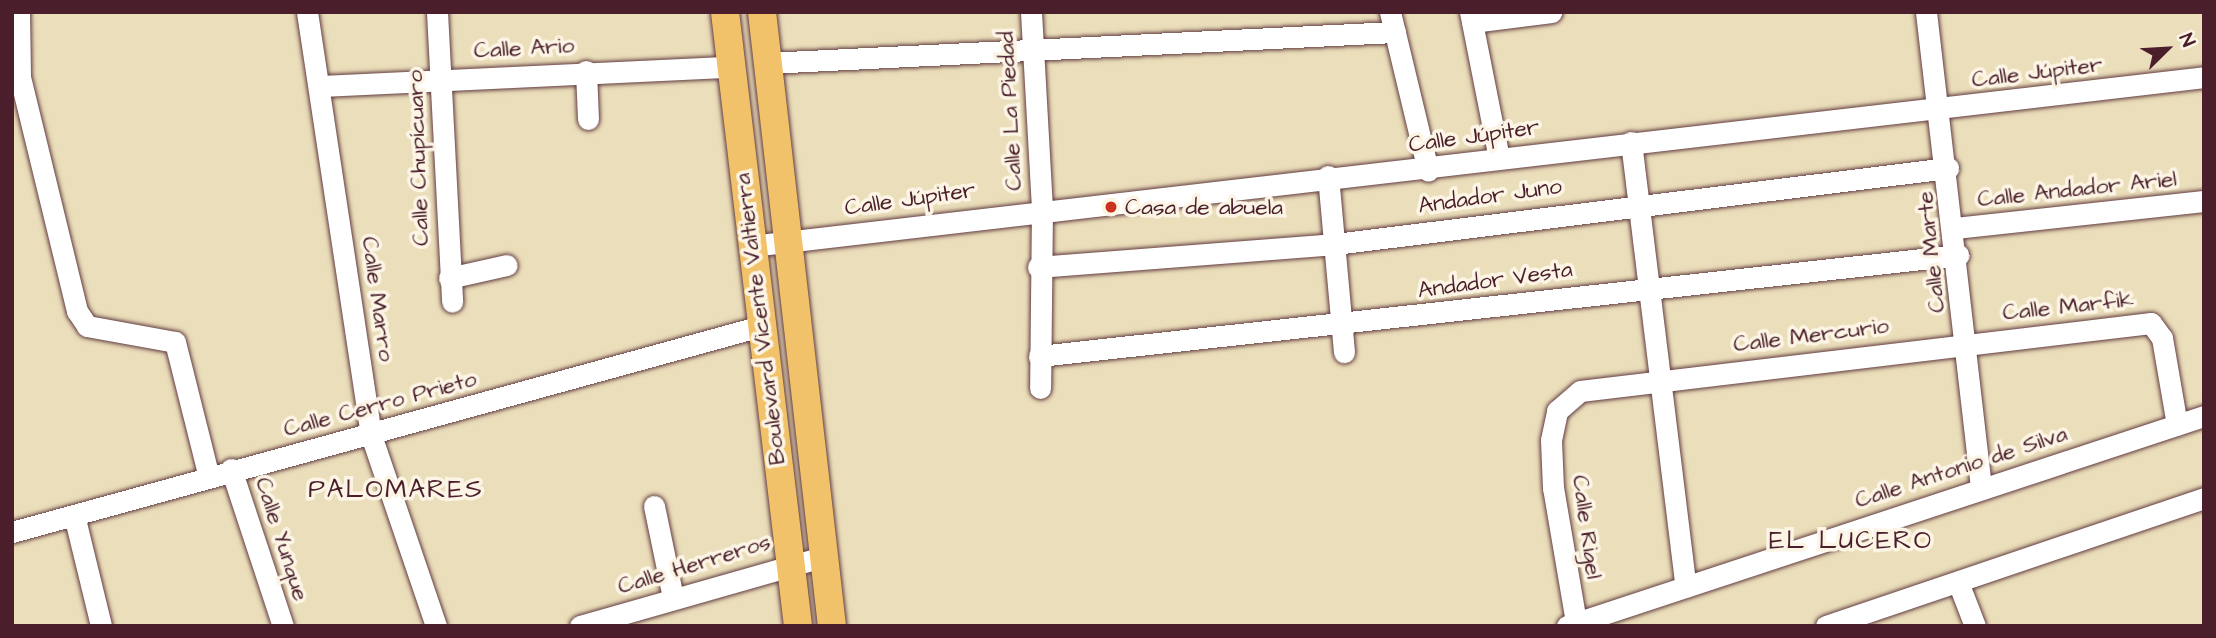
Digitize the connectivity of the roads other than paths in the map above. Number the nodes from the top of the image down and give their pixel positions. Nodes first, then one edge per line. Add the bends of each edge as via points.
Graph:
1 (19, 12) edge
2 (307, 12) edge
3 (437, 12) edge
4 (725, 12) edge
5 (762, 12) edge
6 (1031, 12) edge
7 (1551, 12) edge
8 (1926, 12) edge
9 (1471, 17) edge
10 (1393, 22) edge
11 (1034, 49) junction
12 (767, 63) junction
13 (730, 67) junction
14 (586, 71) junction
15 (2204, 77) edge
16 (442, 79) junction
17 (321, 86) junction
18 (1940, 111) junction
19 (588, 119) dead end
20 (1631, 142) junction
21 (1499, 158) junction
22 (1948, 168) junction
23 (1428, 170) junction
24 (1328, 176) junction
25 (2204, 201) edge
26 (1639, 203) junction
27 (1042, 208) junction
28 (1955, 228) junction
29 (788, 243) junction
30 (1335, 244) junction
31 (751, 246) junction
32 (1958, 255) junction
33 (507, 265) dead end
34 (1038, 267) junction
35 (449, 278) junction
36 (1651, 286) junction
37 (452, 302) dead end
38 (761, 326) junction
39 (1344, 327) junction
40 (1967, 344) junction
41 (1345, 352) dead end
42 (1039, 356) junction
43 (1661, 379) junction
44 (1040, 388) dead end
45 (2204, 416) edge
46 (2177, 425) junction
47 (371, 435) junction
48 (1552, 440) joint
49 (231, 469) junction
50 (209, 477) junction
51 (1981, 488) junction
52 (2204, 499) edge
53 (654, 506) dead end
54 (75, 519) junction
55 (12, 532) edge
56 (825, 556) junction
57 (788, 562) junction
58 (1958, 582) junction
59 (1686, 587) junction
60 (673, 598) junction
61 (1572, 624) edge
62 (101, 626) edge
63 (283, 626) edge
64 (436, 626) edge
65 (580, 626) edge
66 (798, 626) edge
67 (832, 626) edge
68 (1826, 626) edge
69 (1975, 626) edge

1 - 50 street via 20,76 77,310 87,326 175,342
2 - 17 street, Calle Marro
3 - 16 street, Calle Chupícuaro
4 - 13 main road, Boulevard Vicente Valtierra
5 - 12 main road, Boulevard Vicente Valtierra
6 - 11 street, Calle La Piedad
7 - 9 street
8 - 18 street, Calle Marte
9 - 21 street
10 - 11 street
10 - 23 street
11 - 12 street
11 - 27 street, Calle La Piedad
12 - 29 main road, Boulevard Vicente Valtierra
13 - 14 street, Calle Ario
13 - 31 main road, Boulevard Vicente Valtierra
14 - 16 street, Calle Ario
14 - 19 street
15 - 18 street, Calle Júpiter
16 - 17 street, Calle Ario
16 - 35 street, Calle Chupícuaro
17 - 47 street, Calle Marro
18 - 20 street, Calle Júpiter
18 - 22 street, Calle Marte
20 - 21 street, Calle Júpiter
20 - 26 street
21 - 23 street, Calle Júpiter
22 - 26 street, Andador Juno
22 - 28 street, Calle Marte
23 - 24 street, Calle Júpiter
24 - 27 street, Calle Júpiter
24 - 30 street
25 - 28 street, Calle Andador Ariel
26 - 30 street, Andador Juno
26 - 36 street
27 - 29 street, Calle Júpiter
27 - 34 street, Calle La Piedad
28 - 32 street, Calle Marte
29 - 31 street, Calle Júpiter
29 - 56 main road, Boulevard Vicente Valtierra
30 - 34 street, Andador Juno
30 - 39 street
31 - 38 main road, Boulevard Vicente Valtierra
32 - 36 street, Andador Vesta
32 - 40 street, Calle Marte
33 - 35 street
34 - 42 street, Calle La Piedad
35 - 37 street, Calle Chupícuaro
36 - 39 street, Andador Vesta
36 - 43 street
38 - 47 street, Calle Cerro Prieto
38 - 57 main road, Boulevard Vicente Valtierra
39 - 41 street
39 - 42 street, Andador Vesta
40 - 43 street, Calle Mercurio
40 - 46 street, Calle Marfik via 2151,323 2162,338
40 - 51 street, Calle Marte
42 - 44 street, Calle La Piedad
43 - 48 street, Calle Mercurio via 1570,396 1556,411
43 - 59 street
45 - 46 street, Calle Antonio de Silva
46 - 51 street, Calle Antonio de Silva
47 - 49 street, Calle Cerro Prieto
47 - 64 street, Calle Marro
48 - 61 street, Calle Rigel via 1554,500
49 - 50 street, Calle Cerro Prieto
49 - 63 street, Calle Yunque
50 - 54 street, Calle Cerro Prieto
51 - 59 street, Calle Antonio de Silva
52 - 58 street
53 - 60 street
54 - 55 street, Calle Cerro Prieto
54 - 62 street
56 - 57 street, Calle Herreros
56 - 67 main road, Boulevard Vicente Valtierra
57 - 60 street, Calle Herreros
57 - 66 main road, Boulevard Vicente Valtierra
58 - 68 street
58 - 69 street
59 - 61 street, Calle Antonio de Silva
60 - 65 street, Calle Herreros

